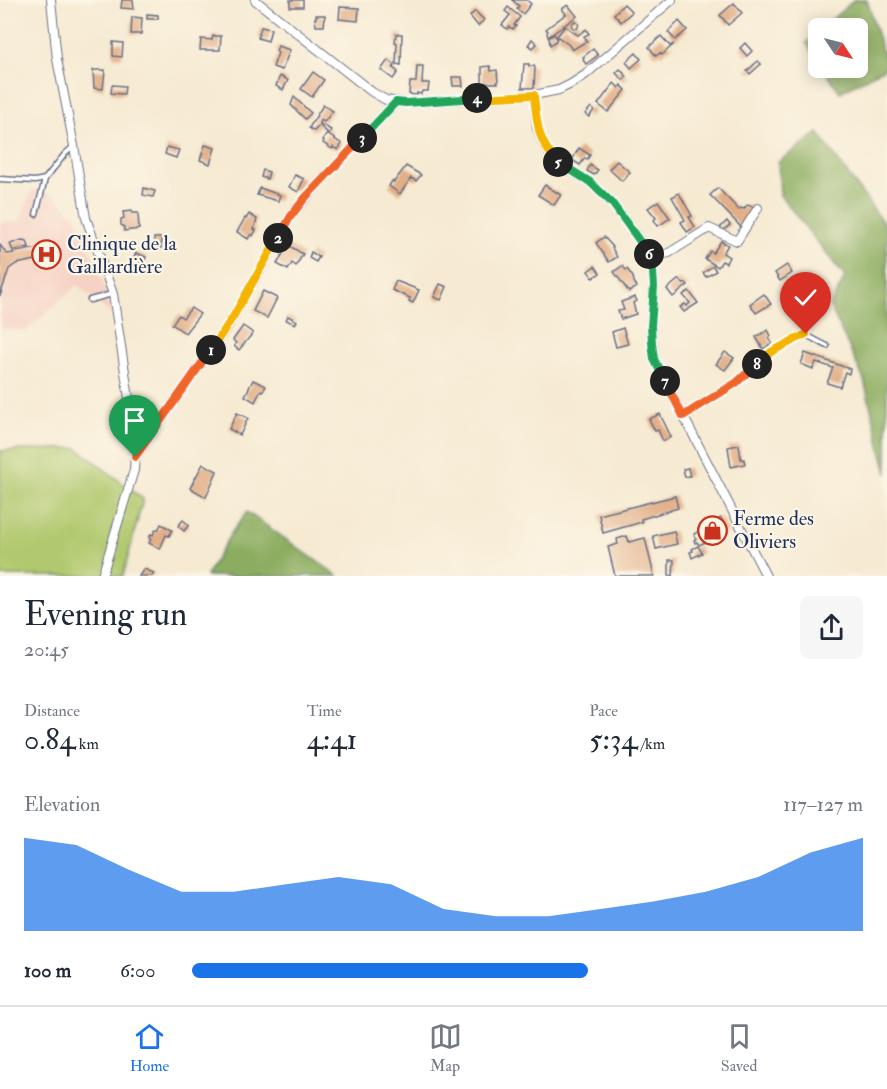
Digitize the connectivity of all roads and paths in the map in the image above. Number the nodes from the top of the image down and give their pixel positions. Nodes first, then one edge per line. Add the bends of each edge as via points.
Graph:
1 (51, 0) edge
2 (255, 0) edge
3 (672, 0) edge
4 (534, 95) junction
5 (396, 102) junction
6 (74, 146) junction
7 (45, 178) junction
8 (0, 179) edge
9 (758, 208) dead end
10 (36, 214) dead end
11 (652, 257) junction
12 (113, 294) junction
13 (90, 300) dead end
14 (827, 346) dead end
15 (683, 416) junction
16 (135, 457) junction
17 (102, 576) edge
18 (766, 576) edge

1 - 6 street via 57,59
2 - 5 street via 372,92
3 - 4 street via 572,84
4 - 5 street
4 - 11 street via 537,128 549,153 612,203
5 - 16 street via 291,216 228,326
6 - 7 lane
6 - 12 street via 86,218
7 - 8 lane
7 - 10 lane
9 - 11 street via 737,241 709,228 669,253
11 - 15 street via 654,359
12 - 13 lane
12 - 16 street
14 - 15 lane via 806,334 771,352 736,383
15 - 18 street
16 - 17 street

